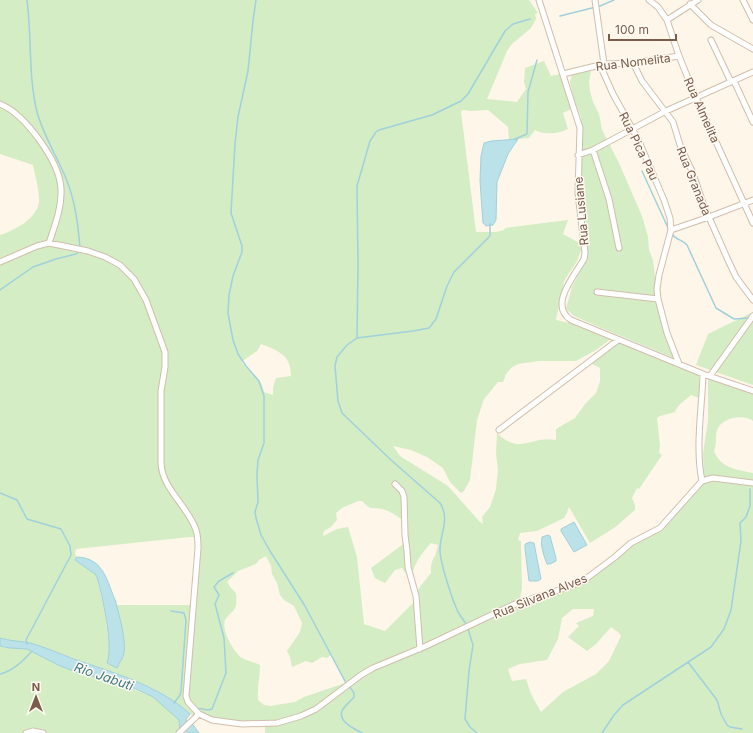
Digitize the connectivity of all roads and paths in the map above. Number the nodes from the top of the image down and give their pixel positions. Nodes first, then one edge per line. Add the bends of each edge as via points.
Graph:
1 (539, 0) edge
2 (595, 0) edge
3 (649, 0) edge
4 (698, 0) edge
5 (743, 0) edge
6 (690, 4) junction
7 (667, 20) junction
8 (753, 20) edge
9 (711, 40) dead end
10 (753, 49) edge
11 (678, 56) junction
12 (633, 63) junction
13 (602, 65) junction
14 (753, 72) edge
15 (563, 74) junction
16 (733, 82) junction
17 (696, 98) junction
18 (0, 104) edge
19 (666, 111) junction
20 (753, 122) edge
21 (632, 128) junction
22 (593, 150) junction
23 (578, 155) junction
24 (753, 200) edge
25 (744, 204) junction
26 (709, 217) junction
27 (753, 223) edge
28 (671, 230) junction
29 (49, 243) junction
30 (619, 248) dead end
31 (0, 262) edge
32 (597, 292) dead end
33 (658, 298) junction
34 (753, 300) edge
35 (753, 316) edge
36 (618, 340) junction
37 (679, 364) junction
38 (703, 374) junction
39 (710, 376) junction
40 (753, 391) edge
41 (499, 430) dead end
42 (702, 481) junction
43 (753, 483) edge
44 (394, 484) dead end
45 (420, 649) junction
46 (199, 714) junction
47 (26, 733) edge
48 (43, 733) edge
49 (179, 733) edge

1 - 15 street, Rua Lusiane
2 - 13 street, Rua Pica Pau
3 - 7 street, Rua Almelita via 658,7
4 - 6 street
5 - 8 street
6 - 7 street
6 - 10 street via 711,25
7 - 11 street, Rua Almelita
9 - 16 street
11 - 12 street, Rua Nomelita
11 - 17 street, Rua Almelita
12 - 13 street, Rua Nomelita
12 - 19 street, Rua Granada via 642,81
13 - 15 street, Rua Nomelita
13 - 21 street, Rua Pica Pau via 613,94
14 - 16 street
15 - 23 street, Rua Lusiane via 580,128
16 - 17 street
16 - 20 street
17 - 19 street
17 - 25 street, Rua Almelita
18 - 29 street via 13,111 31,129 45,148 60,180 60,206
19 - 21 street
19 - 26 street, Rua Granada
21 - 22 street
21 - 28 street, Rua Pica Pau via 664,200
22 - 23 street
22 - 30 street via 609,199
23 - 36 street, Rua Lusiane via 578,193 585,253 565,290 562,300 563,312 571,320
24 - 25 street
25 - 26 street
25 - 27 street, Rua Almelita
26 - 28 street
26 - 34 street, Rua Granada via 736,277
28 - 33 street via 657,283
29 - 31 street
29 - 46 street via 99,254 126,270 144,295 164,349 165,367 161,398 162,468 166,481 194,526 197,537 186,696
32 - 33 street
33 - 37 street via 667,333
35 - 39 street
36 - 37 street, Rua Lusiane
36 - 41 street
37 - 38 street, Rua Lusiane
38 - 39 street, Rua Lusiane
38 - 42 street via 700,443
39 - 40 street, Rua Lusiane
42 - 43 street via 713,478
42 - 45 street, Rua Silvana Alves via 660,528 631,543 583,581 515,604
44 - 45 street via 402,491 404,497 408,567 416,596
45 - 46 street, Rua Silvana Alves via 373,668 316,709 292,719 276,723 235,724 210,720
46 - 49 street
47 - 48 street

